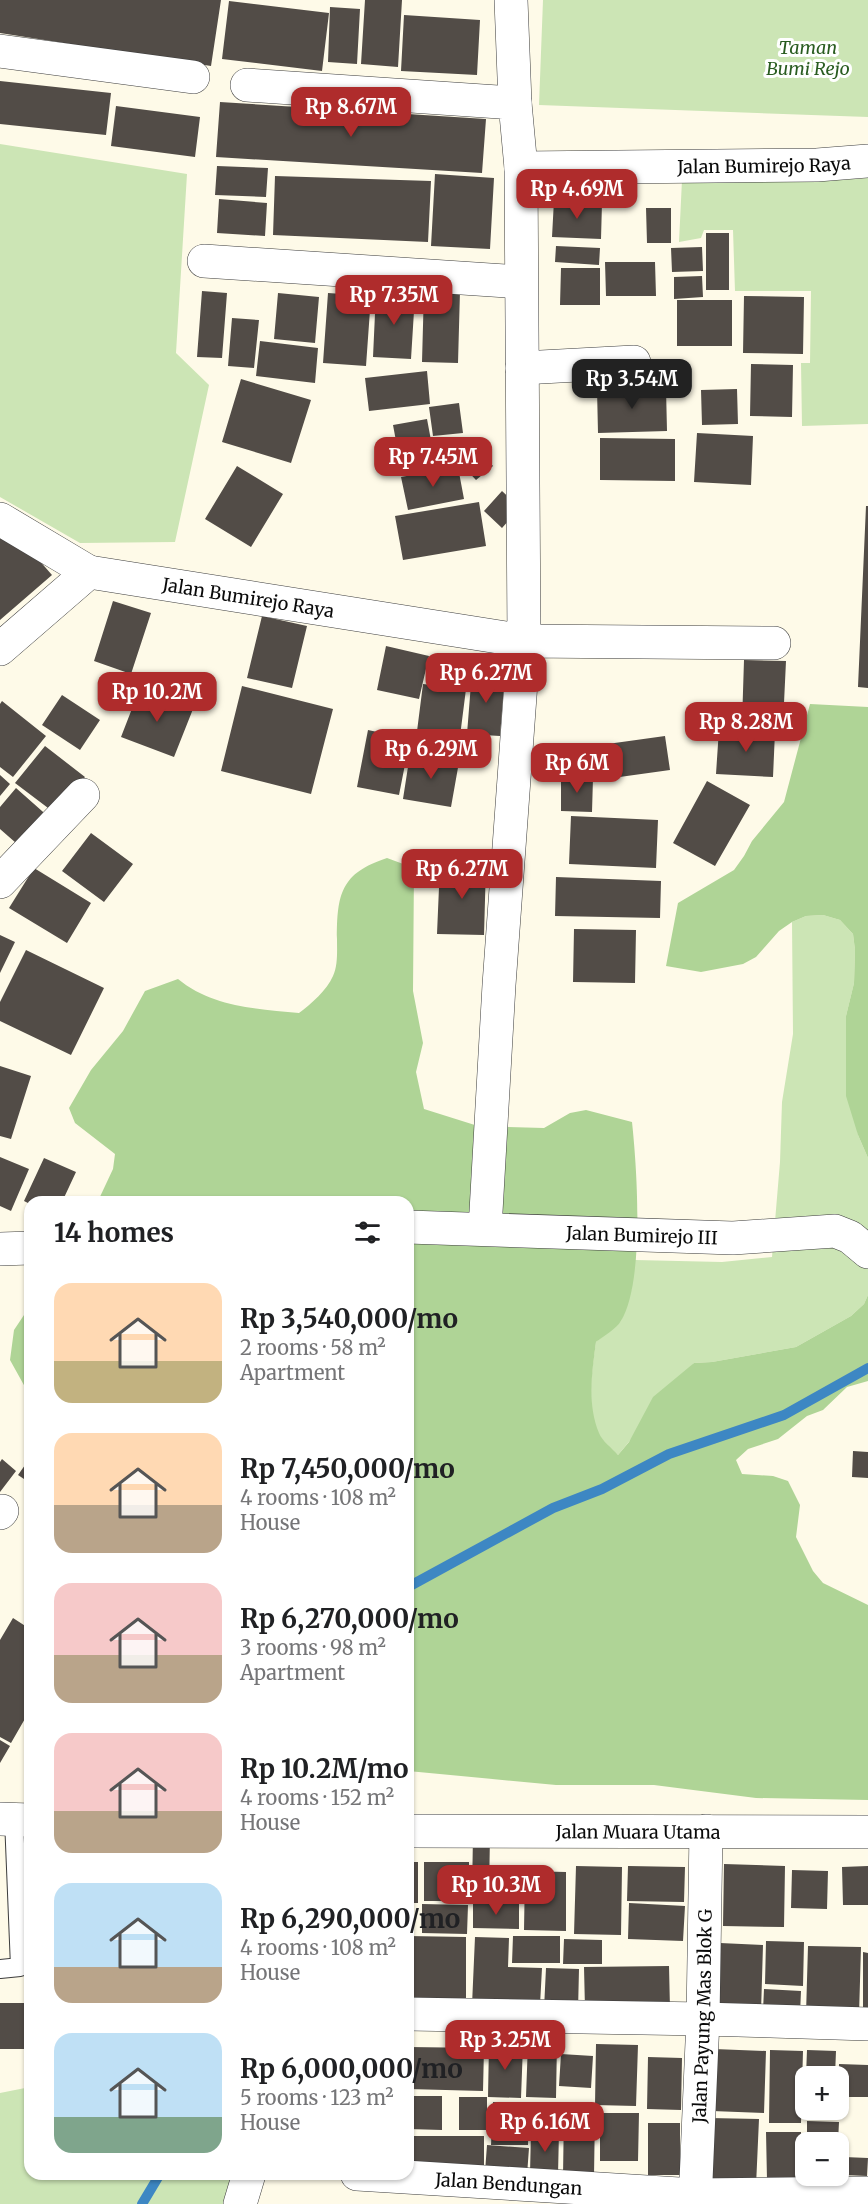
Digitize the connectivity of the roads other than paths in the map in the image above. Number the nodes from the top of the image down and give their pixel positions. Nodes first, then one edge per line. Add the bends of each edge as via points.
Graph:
1 (512, 0) edge
2 (0, 51) edge
3 (193, 77) dead end
4 (247, 85) dead end
5 (515, 103) junction
6 (868, 161) edge
7 (521, 168) junction
8 (204, 261) dead end
9 (521, 282) junction
10 (634, 362) dead end
11 (522, 369) junction
12 (0, 519) edge
13 (89, 572) junction
14 (524, 641) junction
15 (774, 643) dead end
16 (0, 649) edge
17 (83, 795) dead end
18 (0, 882) edge
19 (414, 1227) edge
20 (485, 1229) junction
21 (24, 1248) edge
22 (0, 1249) edge
23 (868, 1252) edge
24 (15, 1819) edge
25 (414, 1831) edge
26 (706, 1831) junction
27 (868, 1832) edge
28 (0, 1969) edge
29 (414, 2014) edge
30 (703, 2019) junction
31 (868, 2024) edge
32 (414, 2178) edge
33 (247, 2180) edge
34 (868, 2193) edge
35 (695, 2199) edge
36 (240, 2204) edge

1 - 5 street
2 - 3 street
4 - 5 street
5 - 7 street
6 - 7 street, Jalan Bumirejo Raya
7 - 9 street
8 - 9 street
9 - 11 street
10 - 11 street
11 - 14 street
12 - 13 street
13 - 14 street, Jalan Bumirejo Raya
13 - 16 street
14 - 15 street, Jalan Bumirejo Raya
14 - 20 street
17 - 18 street
19 - 20 street, Jalan Bumirejo III
20 - 23 street, Jalan Bumirejo III via 733,1238 835,1231
21 - 22 street
24 - 28 lane via 20,1966
25 - 26 street, Jalan Muara Utama
26 - 27 street, Jalan Muara Utama
26 - 30 street, Jalan Payung Mas Blok G
29 - 30 street
30 - 31 street
30 - 35 street, Jalan Payung Mas Blok G
32 - 35 street, Jalan Bendungan
33 - 36 street
34 - 35 street, Jalan Bendungan

